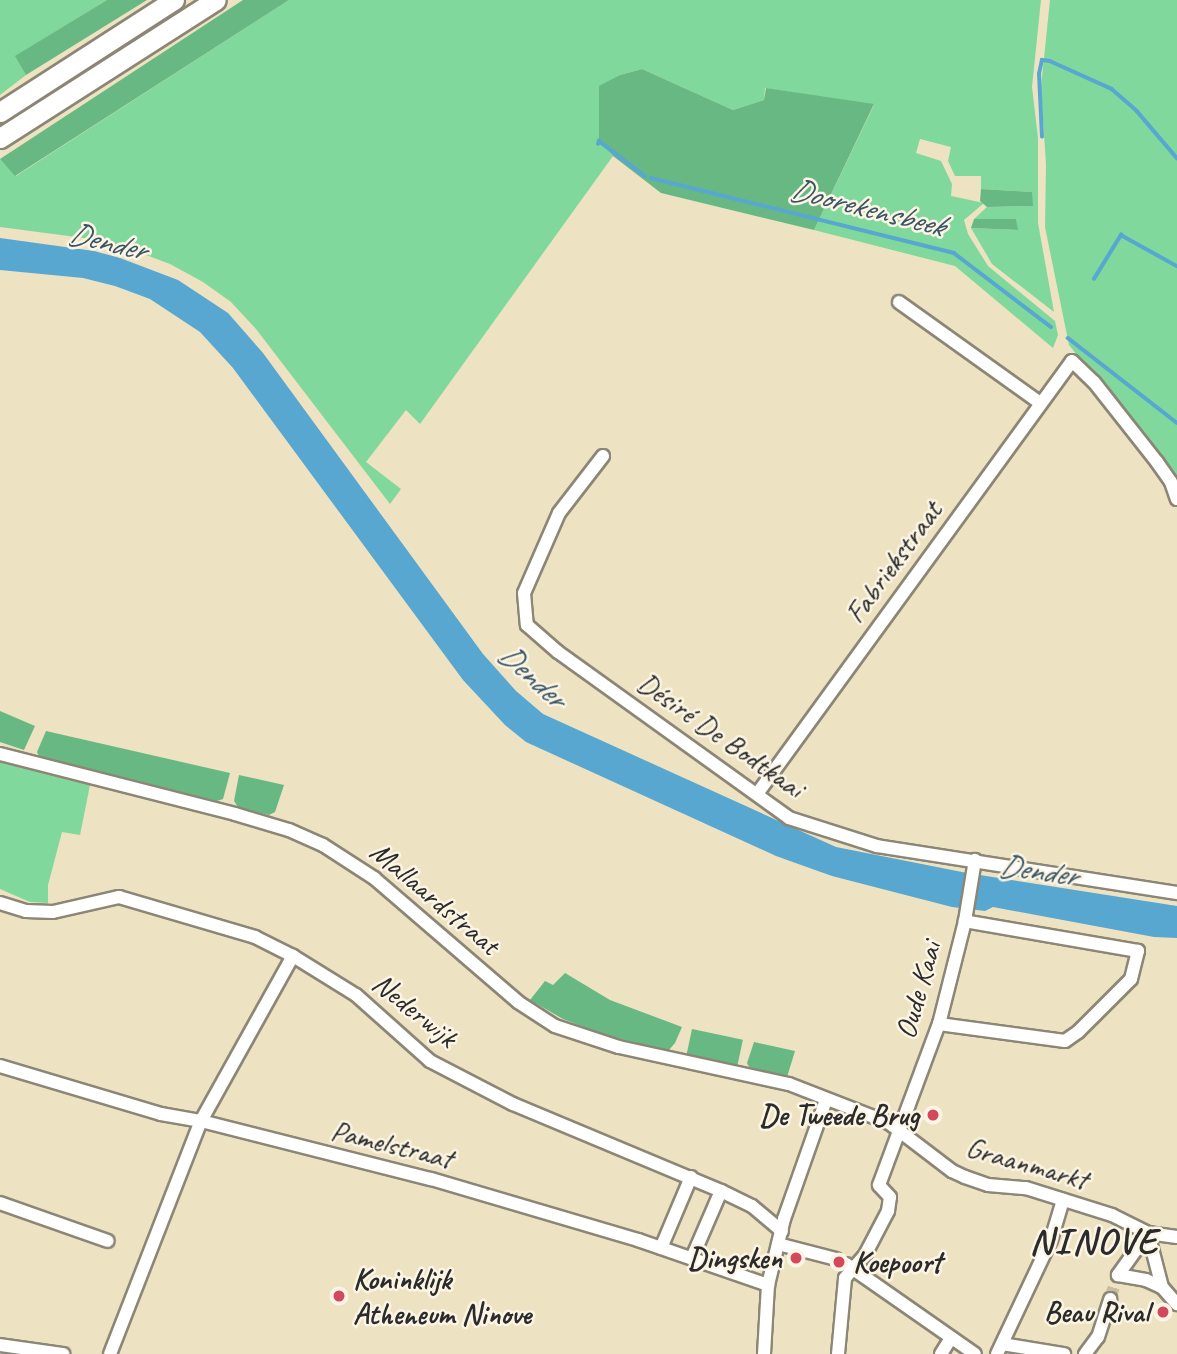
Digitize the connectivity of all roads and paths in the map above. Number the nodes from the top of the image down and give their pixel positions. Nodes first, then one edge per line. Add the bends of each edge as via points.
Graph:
1 (174, 0) edge
2 (216, 0) edge
3 (0, 112) edge
4 (0, 138) edge
5 (899, 302) dead end
6 (1040, 403) junction
7 (603, 456) dead end
8 (1177, 499) edge
9 (0, 754) edge
10 (757, 794) junction
11 (974, 864) junction
12 (1177, 892) edge
13 (0, 903) edge
14 (965, 921) junction
15 (293, 956) junction
16 (939, 1024) junction
17 (0, 1066) edge
18 (826, 1100) junction
19 (201, 1121) junction
20 (897, 1131) junction
21 (691, 1177) junction
22 (721, 1191) junction
23 (1063, 1200) junction
24 (0, 1203) edge
25 (1148, 1233) junction
26 (780, 1237) junction
27 (1177, 1237) edge
28 (108, 1241) dead end
29 (662, 1248) junction
30 (692, 1258) junction
31 (846, 1264) junction
32 (768, 1285) junction
33 (1162, 1287) junction
34 (1110, 1298) tunnel mouth
35 (1177, 1304) edge
36 (951, 1338) junction
37 (0, 1345) edge
38 (999, 1349) edge
39 (63, 1354) edge
40 (110, 1354) edge
41 (764, 1354) edge
42 (838, 1354) edge
43 (941, 1354) edge
44 (975, 1354) edge
45 (1064, 1354) edge
46 (1086, 1354) edge

1 - 3 highway
2 - 4 highway
5 - 6 street
6 - 8 street, Fabriekstraat via 1072,361 1157,462
6 - 10 street, Fabriekstraat
7 - 10 street, Désiré De Bodtkaai via 559,513 540,552 524,593 527,625
9 - 18 street, Mallaardstraat via 289,830 323,845 374,878 518,1002 555,1026 619,1047 770,1079
10 - 11 street, Désiré De Bodtkaai via 789,818 832,833
11 - 12 street, Désiré De Bodtkaai
11 - 14 street, Oude Kaai
13 - 15 street, Nederwijk via 26,911 53,912 119,897 255,937
14 - 16 street, Oude Kaai
14 - 16 street via 1138,951 1130,979 1065,1041
15 - 19 street
15 - 21 street, Nederwijk via 356,995 430,1060 513,1104
16 - 20 street, Oude Kaai
17 - 19 street, Pamelstraat via 161,1114
18 - 20 street, Mallaardstraat via 889,1123
18 - 26 street
19 - 29 street, Pamelstraat via 431,1179
19 - 40 street
20 - 23 street, Graanmarkt via 965,1177
20 - 31 street, Oude Kaai via 879,1185 890,1197 888,1211
21 - 22 street, Nederwijk
21 - 29 street
22 - 26 street, Nederwijk via 752,1206
22 - 30 street
23 - 25 street, Graanmarkt via 1112,1215
23 - 38 street via 1051,1240
24 - 28 street
25 - 27 street, Graanmarkt
25 - 33 street
25 - 33 street via 1118,1275
26 - 31 street
26 - 32 street
29 - 30 street, Pamelstraat
30 - 32 street, Pamelstraat
31 - 36 street
31 - 42 street
32 - 41 street
33 - 35 street
34 - 46 street via 1098,1337
36 - 43 street
36 - 44 street
37 - 39 street
38 - 45 street

